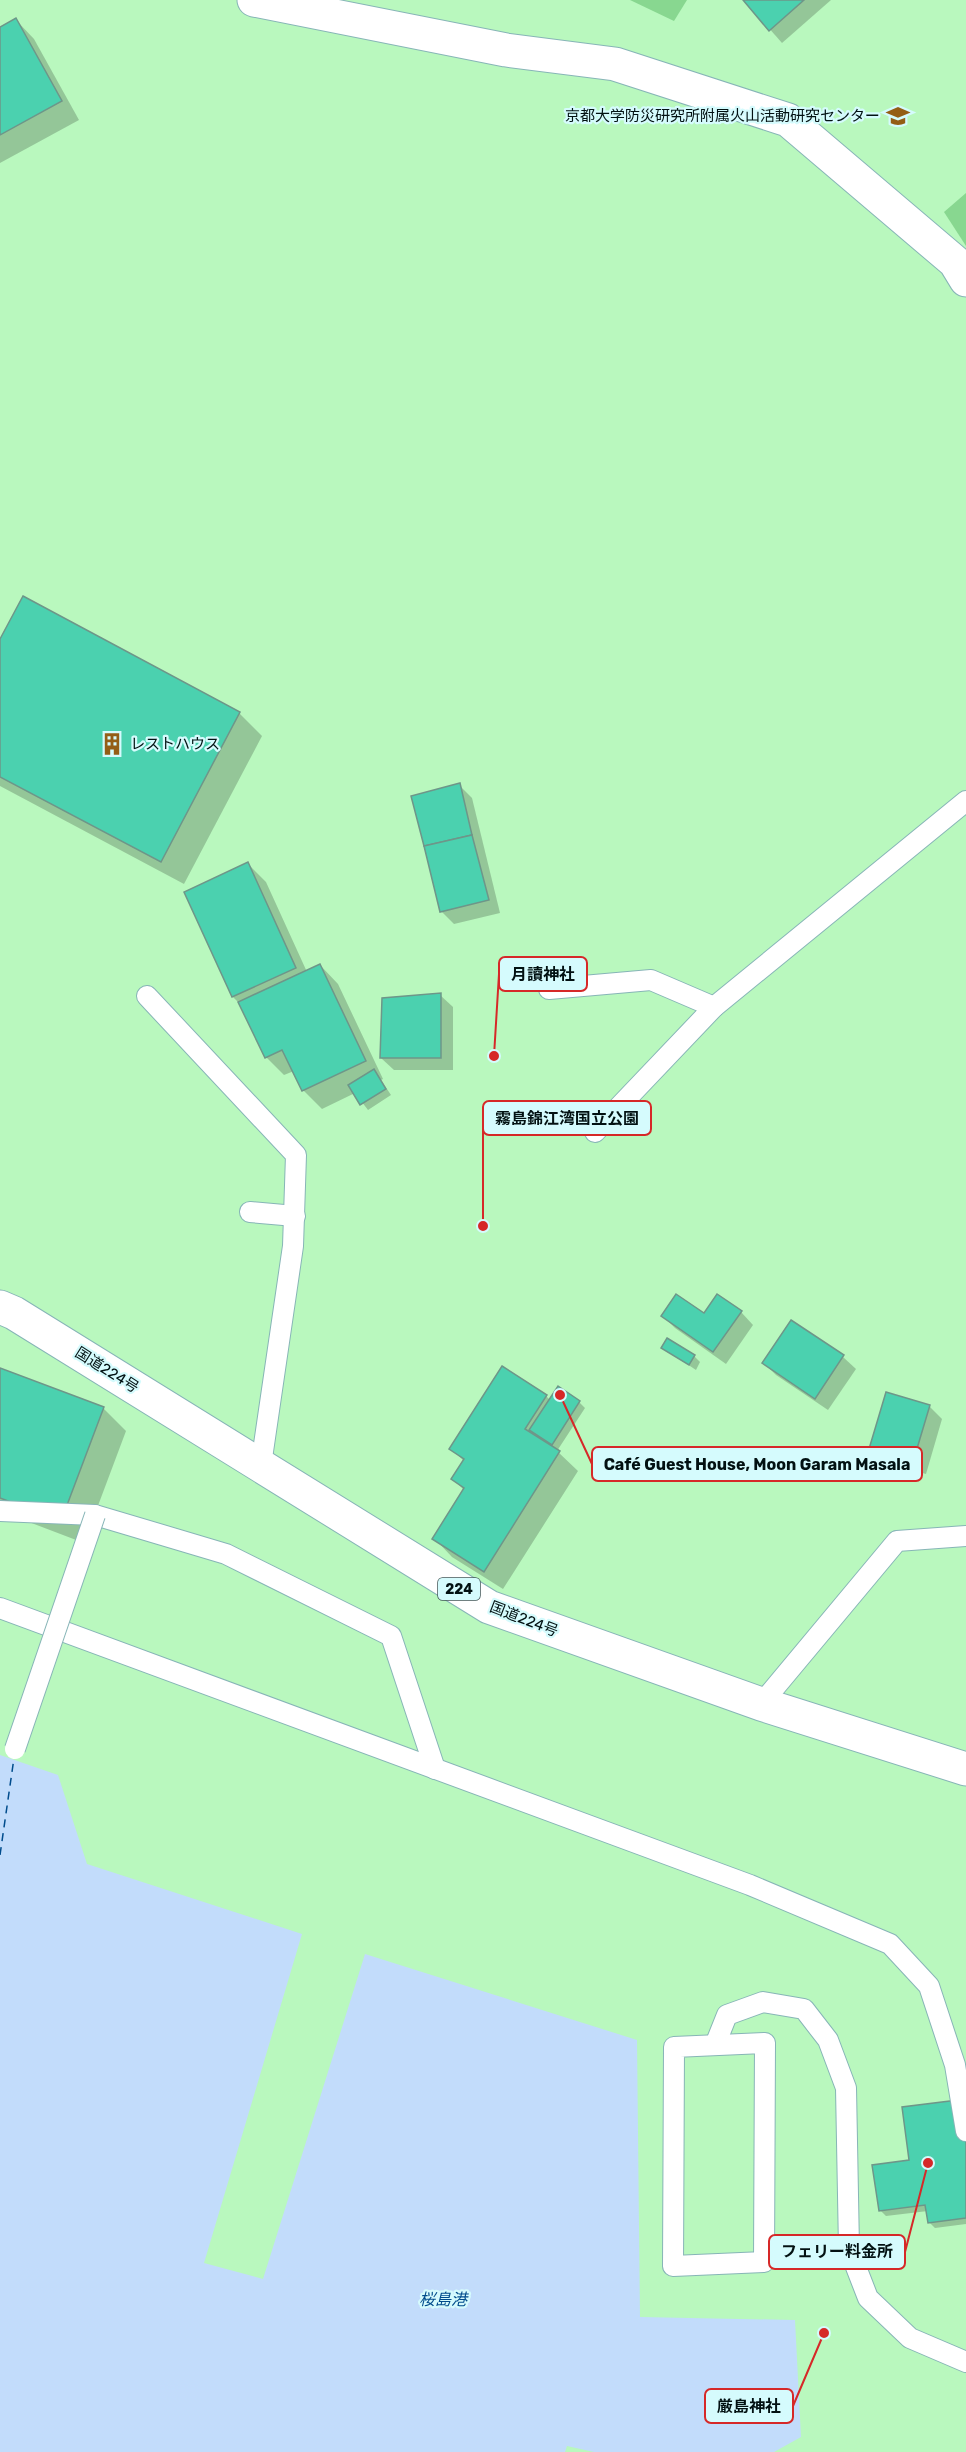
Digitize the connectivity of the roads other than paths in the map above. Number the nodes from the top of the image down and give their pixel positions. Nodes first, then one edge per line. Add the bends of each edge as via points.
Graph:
1 (254, 0) edge
2 (966, 280) edge
3 (966, 801) edge
4 (549, 989) dead end
5 (147, 996) dead end
6 (714, 1007) junction
7 (595, 1132) dead end
8 (250, 1212) dead end
9 (294, 1216) junction
10 (0, 1307) edge
11 (261, 1465) junction
12 (0, 1511) edge
13 (95, 1515) junction
14 (966, 1536) edge
15 (0, 1608) edge
16 (760, 1704) junction
17 (15, 1749) dead end
18 (435, 1769) junction
19 (966, 1769) edge
20 (715, 2045) junction
21 (966, 2131) edge
22 (966, 2362) edge

1 - 2 main road via 506,50 615,63 788,120 955,262
3 - 6 lane
4 - 6 lane via 651,980
5 - 9 lane via 296,1155
6 - 7 lane
8 - 9 lane
9 - 11 lane
10 - 11 main road, 国道224号 / 224
11 - 16 main road, 国道224号 / 224 via 489,1607
12 - 13 lane
13 - 17 lane, bridge
13 - 18 lane via 226,1554 391,1636
14 - 16 lane via 897,1541
15 - 18 lane
16 - 19 main road, 国道224号 / 224
18 - 21 lane via 750,1885 890,1944 929,1986 955,2065
20 - 20 lane via 674,2047 673,2266 764,2262 765,2043
20 - 22 lane via 727,2015 763,2002 804,2009 828,2040 846,2088 849,2249 868,2298 909,2338

